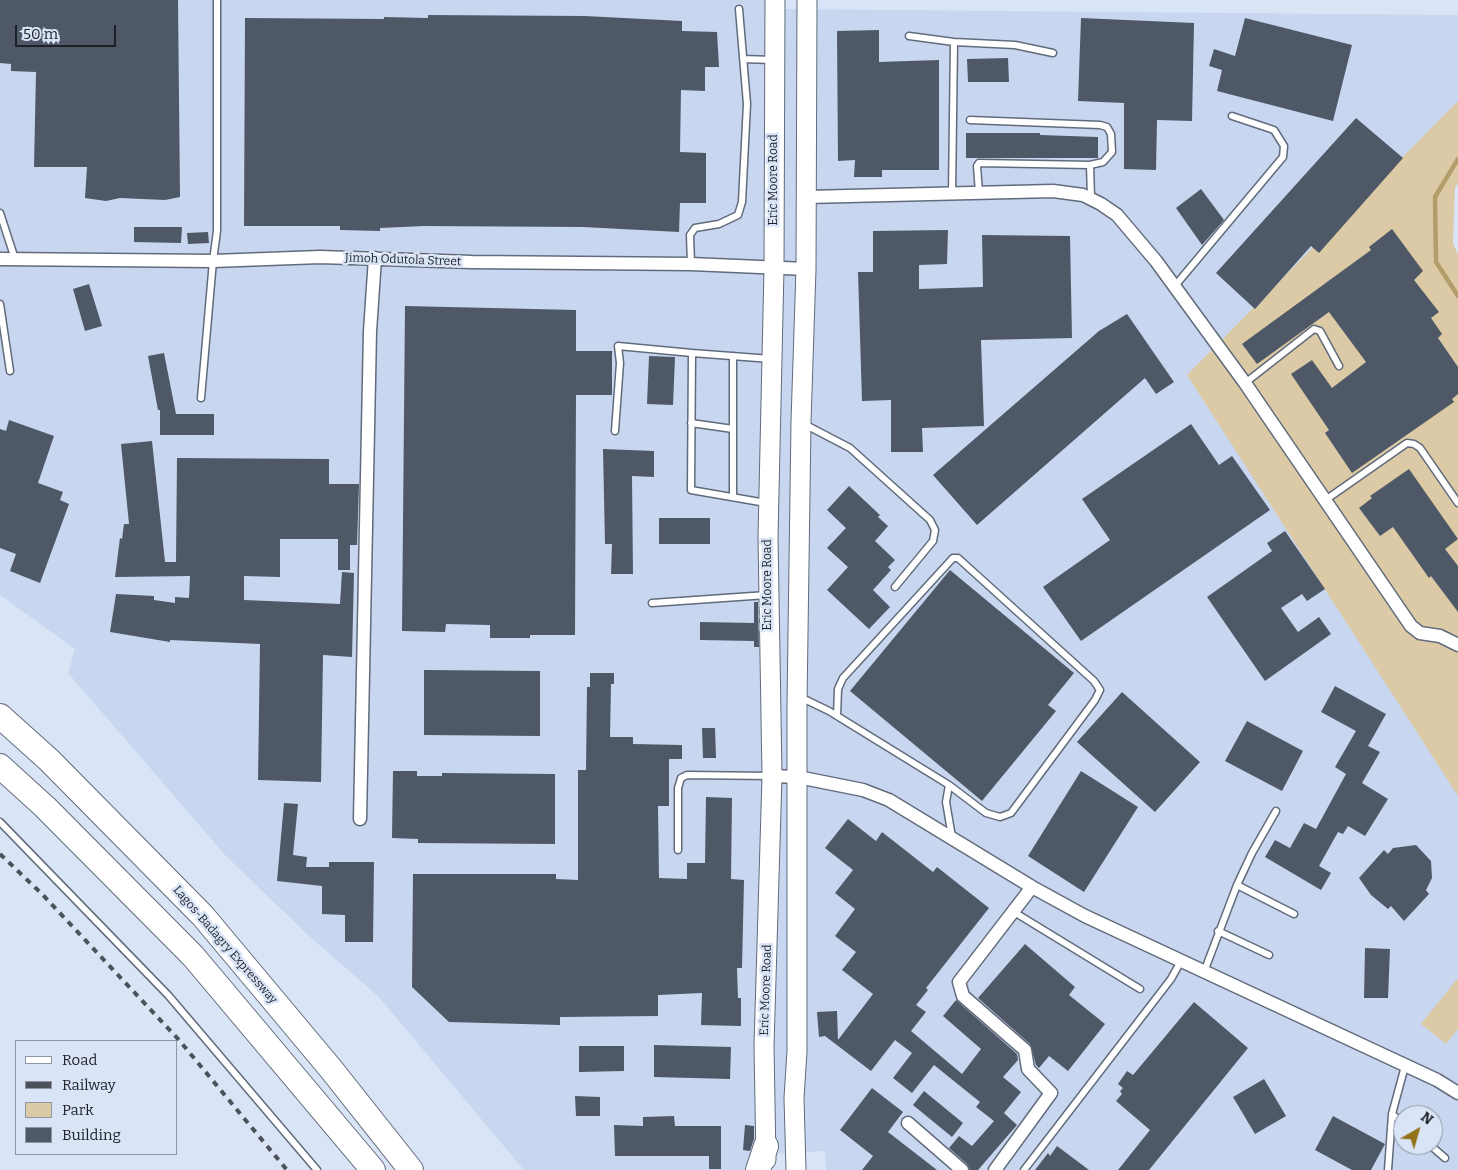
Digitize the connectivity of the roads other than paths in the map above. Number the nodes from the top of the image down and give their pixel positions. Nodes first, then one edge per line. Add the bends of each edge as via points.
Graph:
1 (217, 0) edge
2 (775, 0) edge
3 (807, 0) edge
4 (739, 9) dead end
5 (909, 36) dead end
6 (954, 42) junction
7 (1053, 53) dead end
8 (743, 59) junction
9 (775, 60) junction
10 (1232, 116) dead end
11 (970, 120) dead end
12 (1090, 165) junction
13 (952, 194) junction
14 (979, 194) junction
15 (807, 197) junction
16 (1091, 198) junction
17 (0, 213) edge
18 (375, 258) junction
19 (0, 259) edge
20 (14, 259) junction
21 (213, 261) junction
22 (691, 264) junction
23 (774, 268) junction
24 (806, 269) junction
25 (1174, 287) junction
26 (0, 304) edge
27 (692, 353) junction
28 (733, 356) junction
29 (772, 359) junction
30 (1340, 366) dead end
31 (10, 371) dead end
32 (1245, 383) junction
33 (201, 398) dead end
34 (801, 422) junction
35 (691, 423) junction
36 (733, 429) junction
37 (615, 431) dead end
38 (733, 497) junction
39 (1324, 501) junction
40 (1458, 503) edge
41 (769, 504) junction
42 (895, 587) dead end
43 (768, 595) junction
44 (652, 603) dead end
45 (1458, 645) edge
46 (797, 695) junction
47 (0, 716) edge
48 (837, 716) junction
49 (0, 766) edge
50 (772, 776) junction
51 (798, 777) junction
52 (949, 785) junction
53 (1276, 812) dead end
54 (360, 819) dead end
55 (0, 822) edge
56 (952, 838) junction
57 (678, 850) dead end
58 (1237, 885) junction
59 (1032, 887) junction
60 (1014, 912) junction
61 (1294, 914) dead end
62 (1218, 932) junction
63 (1269, 955) dead end
64 (1181, 961) junction
65 (1204, 972) junction
66 (1140, 989) dead end
67 (1405, 1066) junction
68 (1458, 1093) edge
69 (1392, 1114) joint
70 (908, 1123) dead end
71 (766, 1146) junction
72 (1442, 1155) edge
73 (1446, 1158) dead end
74 (317, 1170) edge
75 (373, 1170) edge
76 (411, 1170) edge
77 (758, 1170) edge
78 (766, 1170) edge
79 (796, 1170) edge
80 (962, 1170) edge
81 (995, 1170) edge
82 (1024, 1170) edge
83 (1388, 1170) edge

1 - 21 lane via 217,231
2 - 9 street, Eric Moore Road
3 - 15 street
4 - 8 lane
5 - 6 lane
6 - 7 lane via 1015,46
6 - 13 lane
8 - 9 lane
8 - 22 lane via 747,104 742,202 738,216 720,224 695,228 690,234
9 - 23 street, Eric Moore Road
10 - 25 lane via 1274,130 1284,146 1283,157
11 - 12 lane via 1100,124 1111,134 1112,152 1103,162
12 - 14 lane via 979,164
12 - 16 lane
13 - 14 street
13 - 15 street
14 - 16 street via 1053,191
15 - 24 street
16 - 25 street via 1117,215
17 - 20 lane
18 - 21 street, Jimoh Odutola Street
18 - 22 street, Jimoh Odutola Street
18 - 54 street via 370,331
19 - 20 street, Jimoh Odutola Street
20 - 21 street, Jimoh Odutola Street
21 - 33 lane
22 - 23 street, Jimoh Odutola Street
23 - 24 street, Jimoh Odutola Street
23 - 29 street, Eric Moore Road
24 - 34 street
25 - 32 street
26 - 31 lane
27 - 28 lane
27 - 35 lane
27 - 37 lane via 618,346 620,362
28 - 29 lane
28 - 36 lane
29 - 41 street, Eric Moore Road
30 - 32 lane via 1320,331 1314,329
32 - 39 street
34 - 42 lane via 850,448 930,520 935,530 932,541
34 - 46 street
35 - 36 lane
35 - 38 lane via 691,490
36 - 38 lane
38 - 41 lane
39 - 40 lane via 1407,443 1420,448
39 - 45 street via 1411,626
41 - 43 street, Eric Moore Road
43 - 44 lane
43 - 50 street, Eric Moore Road
46 - 48 lane
46 - 51 street
47 - 76 highway, Lagos-Badagry Expressway via 49,760 203,916
48 - 52 lane
48 - 52 lane via 838,689 843,678 951,560 958,558 1094,681 1100,690 1011,813 1000,817 986,813
49 - 75 highway via 193,956
50 - 51 street
50 - 57 lane via 687,774 681,778 678,788
50 - 71 street, Eric Moore Road via 764,1046
51 - 56 street via 863,790 888,800
51 - 79 street
52 - 56 lane via 946,802
53 - 58 lane
55 - 74 lane via 168,995
56 - 59 street
58 - 61 lane
58 - 62 lane
59 - 60 street
59 - 64 street
60 - 66 lane
60 - 81 street via 958,982 963,996 1025,1050 1028,1070 1051,1093
62 - 63 lane
62 - 65 lane
64 - 65 street
64 - 82 lane via 1171,979
65 - 67 street
67 - 68 street
67 - 69 lane
69 - 83 lane
70 - 80 street
71 - 77 highway
71 - 78 street, Eric Moore Road
72 - 73 lane

